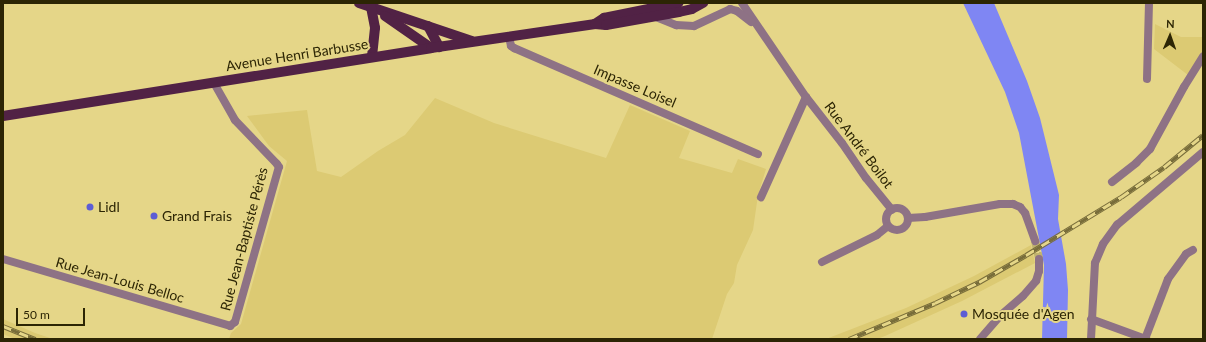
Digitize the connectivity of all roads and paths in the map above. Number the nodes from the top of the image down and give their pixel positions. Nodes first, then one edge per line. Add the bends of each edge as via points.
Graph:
1 (677, 3) edge
2 (703, 3) edge
3 (742, 3) edge
4 (1149, 3) edge
5 (366, 5) edge
6 (662, 15) junction
7 (647, 18) junction
8 (595, 24) junction
9 (756, 25) junction
10 (428, 26) junction
11 (509, 37) junction
12 (476, 42) junction
13 (435, 47) junction
14 (372, 56) junction
15 (1203, 57) edge
16 (1147, 79) dead end
17 (214, 83) junction
18 (806, 97) junction
19 (3, 116) edge
20 (1203, 152) edge
21 (758, 154) dead end
22 (1112, 182) dead end
23 (761, 197) dead end
24 (892, 210) junction
25 (908, 218) junction
26 (888, 226) junction
27 (1035, 241) tunnel mouth
28 (1193, 250) dead end
29 (3, 259) edge
30 (1039, 260) tunnel mouth
31 (822, 262) dead end
32 (1091, 320) junction
33 (230, 326) joint
34 (980, 339) edge
35 (1090, 339) edge
36 (1145, 339) edge

1 - 6 main road
1 - 8 main road, Avenue Henri Barbusse via 604,18
2 - 6 main road, Avenue Henri Barbusse via 692,9
3 - 9 street, Rue André Boilot
4 - 16 street
5 - 10 main road
5 - 13 main road
5 - 14 main road via 375,28
6 - 7 main road, Avenue Henri Barbusse
7 - 8 main road, Avenue Henri Barbusse via 606,25
7 - 9 street via 659,17 676,25 694,26 730,9
8 - 11 main road, Avenue Henri Barbusse
9 - 18 street, Rue André Boilot
10 - 12 main road
10 - 13 main road
11 - 12 main road, Avenue Henri Barbusse
11 - 21 street, Impasse Loisel via 514,48
12 - 13 main road, Avenue Henri Barbusse
13 - 14 main road, Avenue Henri Barbusse
14 - 17 main road, Avenue Henri Barbusse
15 - 22 street via 1150,149
17 - 19 main road, Avenue Henri Barbusse
17 - 33 street, Rue Jean-Baptiste Pérès via 235,120 278,164 235,322
18 - 23 street, Rue André Boilot
18 - 24 street, Rue André Boilot
20 - 32 street via 1117,225 1107,238 1095,263
24 - 25 street via 901,208 907,213
24 - 26 street via 886,217
25 - 26 street via 906,227 899,231
25 - 27 street via 1013,204 1026,213
26 - 31 street via 877,235
28 - 36 street via 1186,254 1168,279
29 - 33 street, Rue Jean-Louis Belloc
30 - 34 street via 1036,281
32 - 35 street
32 - 36 street

